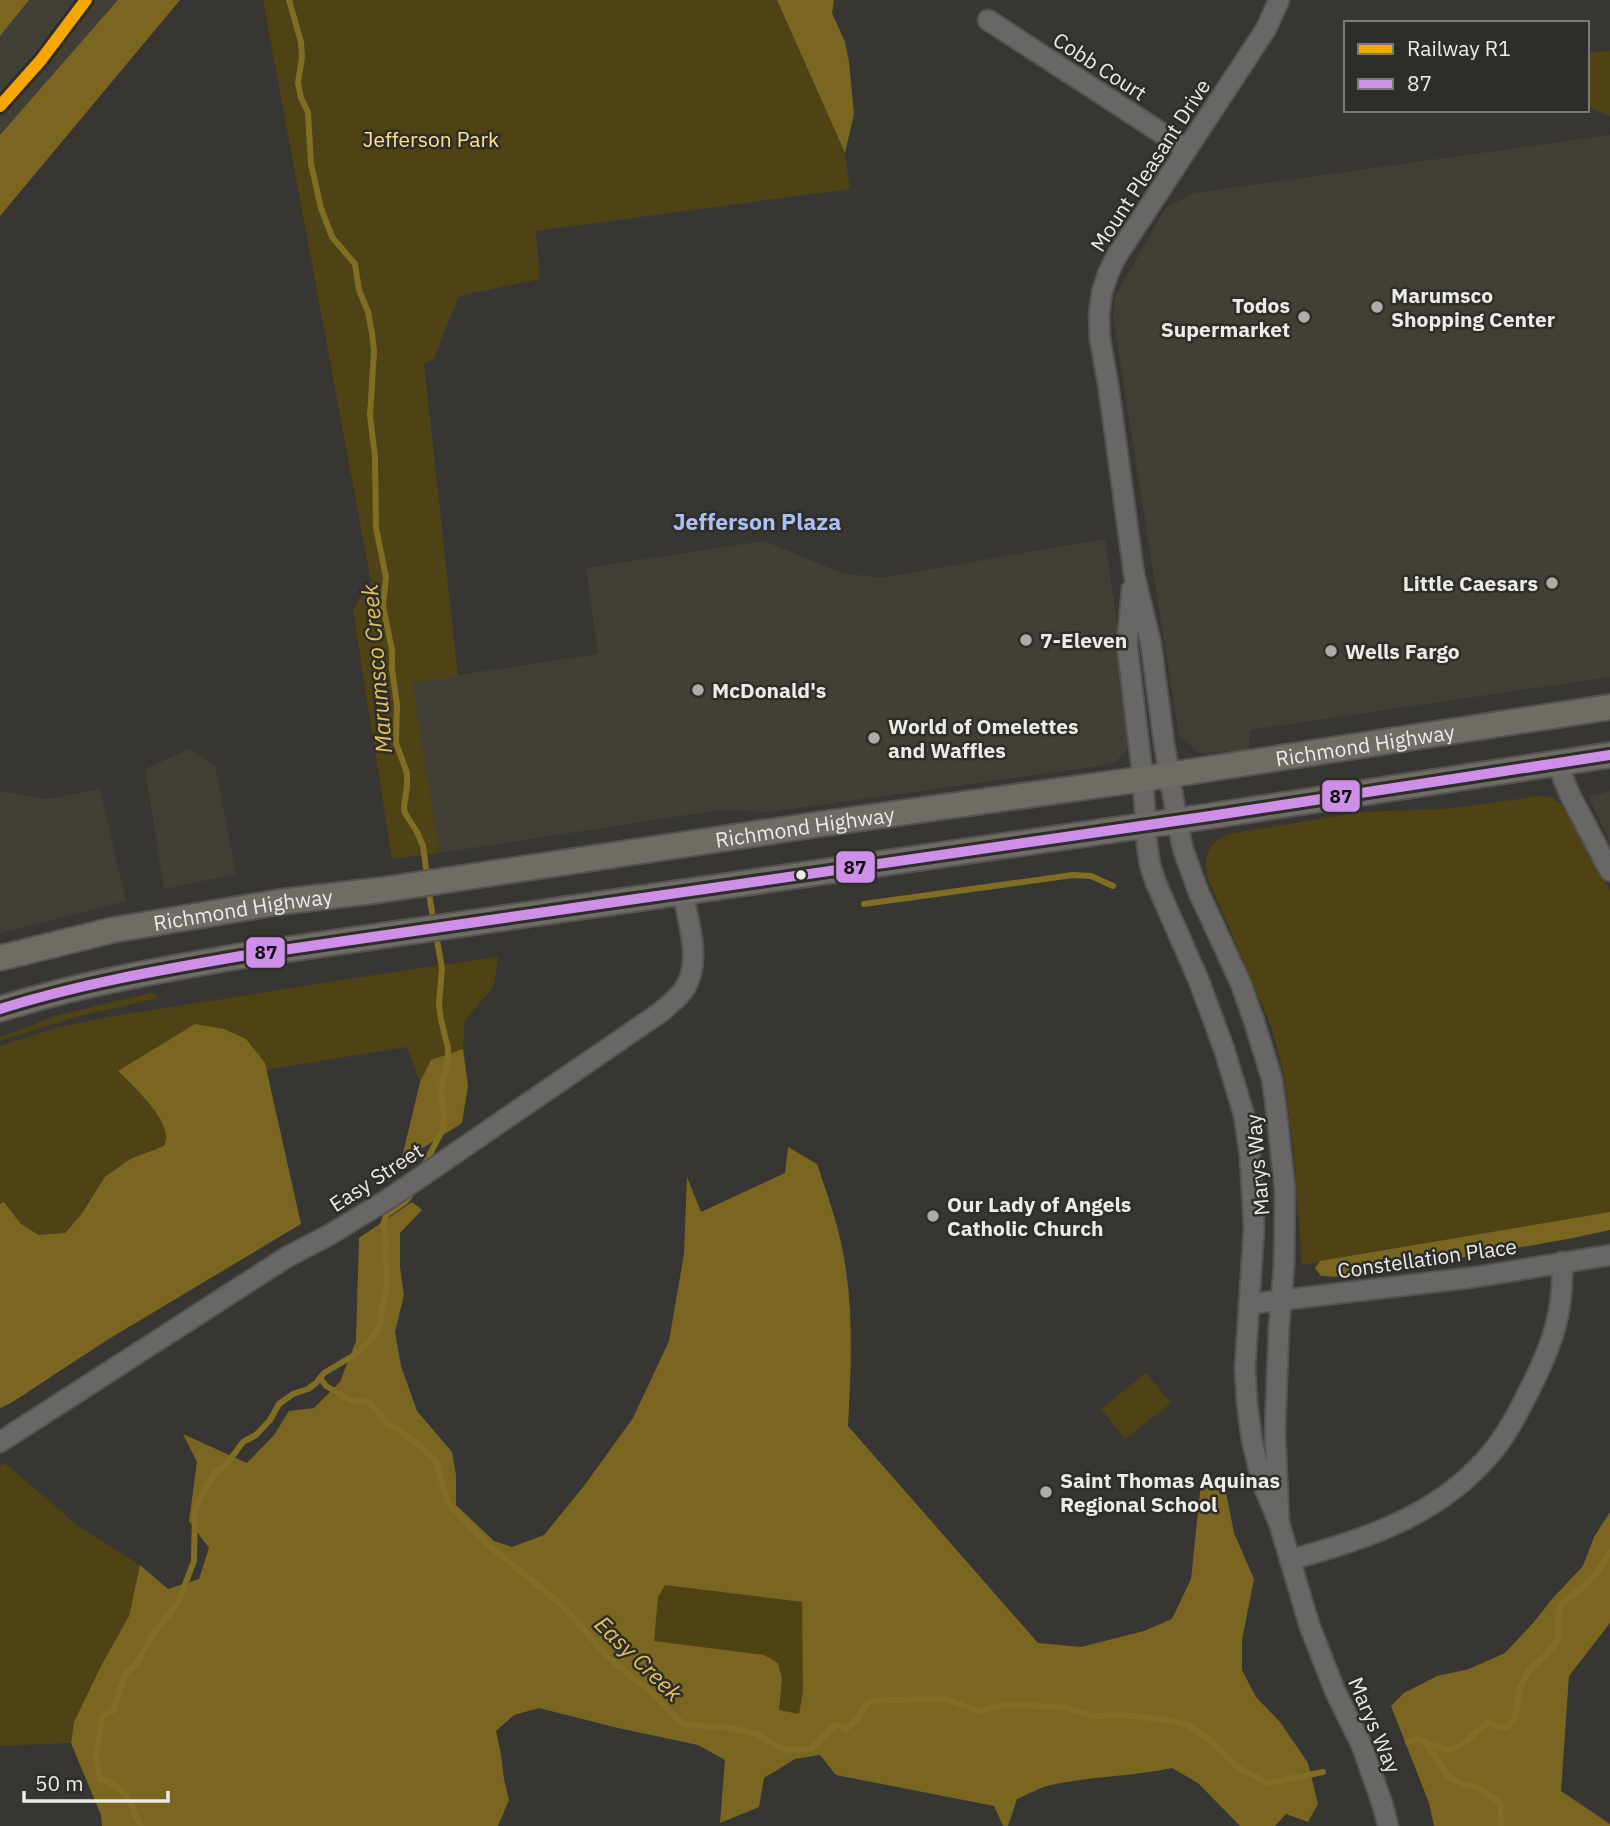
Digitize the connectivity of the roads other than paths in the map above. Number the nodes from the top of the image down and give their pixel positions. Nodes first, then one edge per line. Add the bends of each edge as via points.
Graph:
1 (1279, 0) edge
2 (988, 20) dead end
3 (1186, 149) junction
4 (1134, 574) junction
5 (1610, 707) edge
6 (1610, 755) edge
7 (1557, 763) junction
8 (1170, 775) junction
9 (1143, 779) junction
10 (1177, 820) junction
11 (1146, 825) junction
12 (1610, 872) edge
13 (682, 893) junction
14 (0, 958) edge
15 (0, 1009) edge
16 (1610, 1255) edge
17 (1562, 1262) junction
18 (1281, 1300) junction
19 (1249, 1304) junction
20 (0, 1442) edge
21 (1279, 1523) junction
22 (1290, 1560) junction
23 (1388, 1826) edge

1 - 3 street, Mount Pleasant Drive via 1266,29
2 - 3 street, Cobb Court
3 - 4 street, Mount Pleasant Drive via 1116,257 1102,292 1099,315
4 - 8 street, Mount Pleasant Drive via 1151,644
4 - 9 street, Mount Pleasant Drive via 1127,644
5 - 8 main road, Richmond Highway
6 - 7 main road
7 - 10 main road
7 - 12 street
8 - 9 main road, Richmond Highway
8 - 10 street, Mount Pleasant Drive
9 - 11 street, Mount Pleasant Drive
9 - 14 main road, Richmond Highway via 280,902 113,930
10 - 11 main road
10 - 18 street, Marys Way via 1198,891 1241,984 1272,1079 1285,1191
11 - 13 main road
11 - 19 street, Marys Way via 1156,883 1199,981 1244,1115 1254,1228
13 - 15 main road via 159,970
13 - 20 street, Easy Street via 693,963 688,983 661,1012 390,1198 287,1257
16 - 17 street, Constellation Place
17 - 18 street, Constellation Place
17 - 22 street via 1559,1318 1550,1345 1521,1408 1487,1459 1461,1484 1414,1516 1383,1531
18 - 19 street, Constellation Place
18 - 21 street, Marys Way via 1275,1431
19 - 21 street, Marys Way via 1245,1368 1252,1441
21 - 22 street, Marys Way
22 - 23 street, Marys Way via 1310,1627 1362,1746

